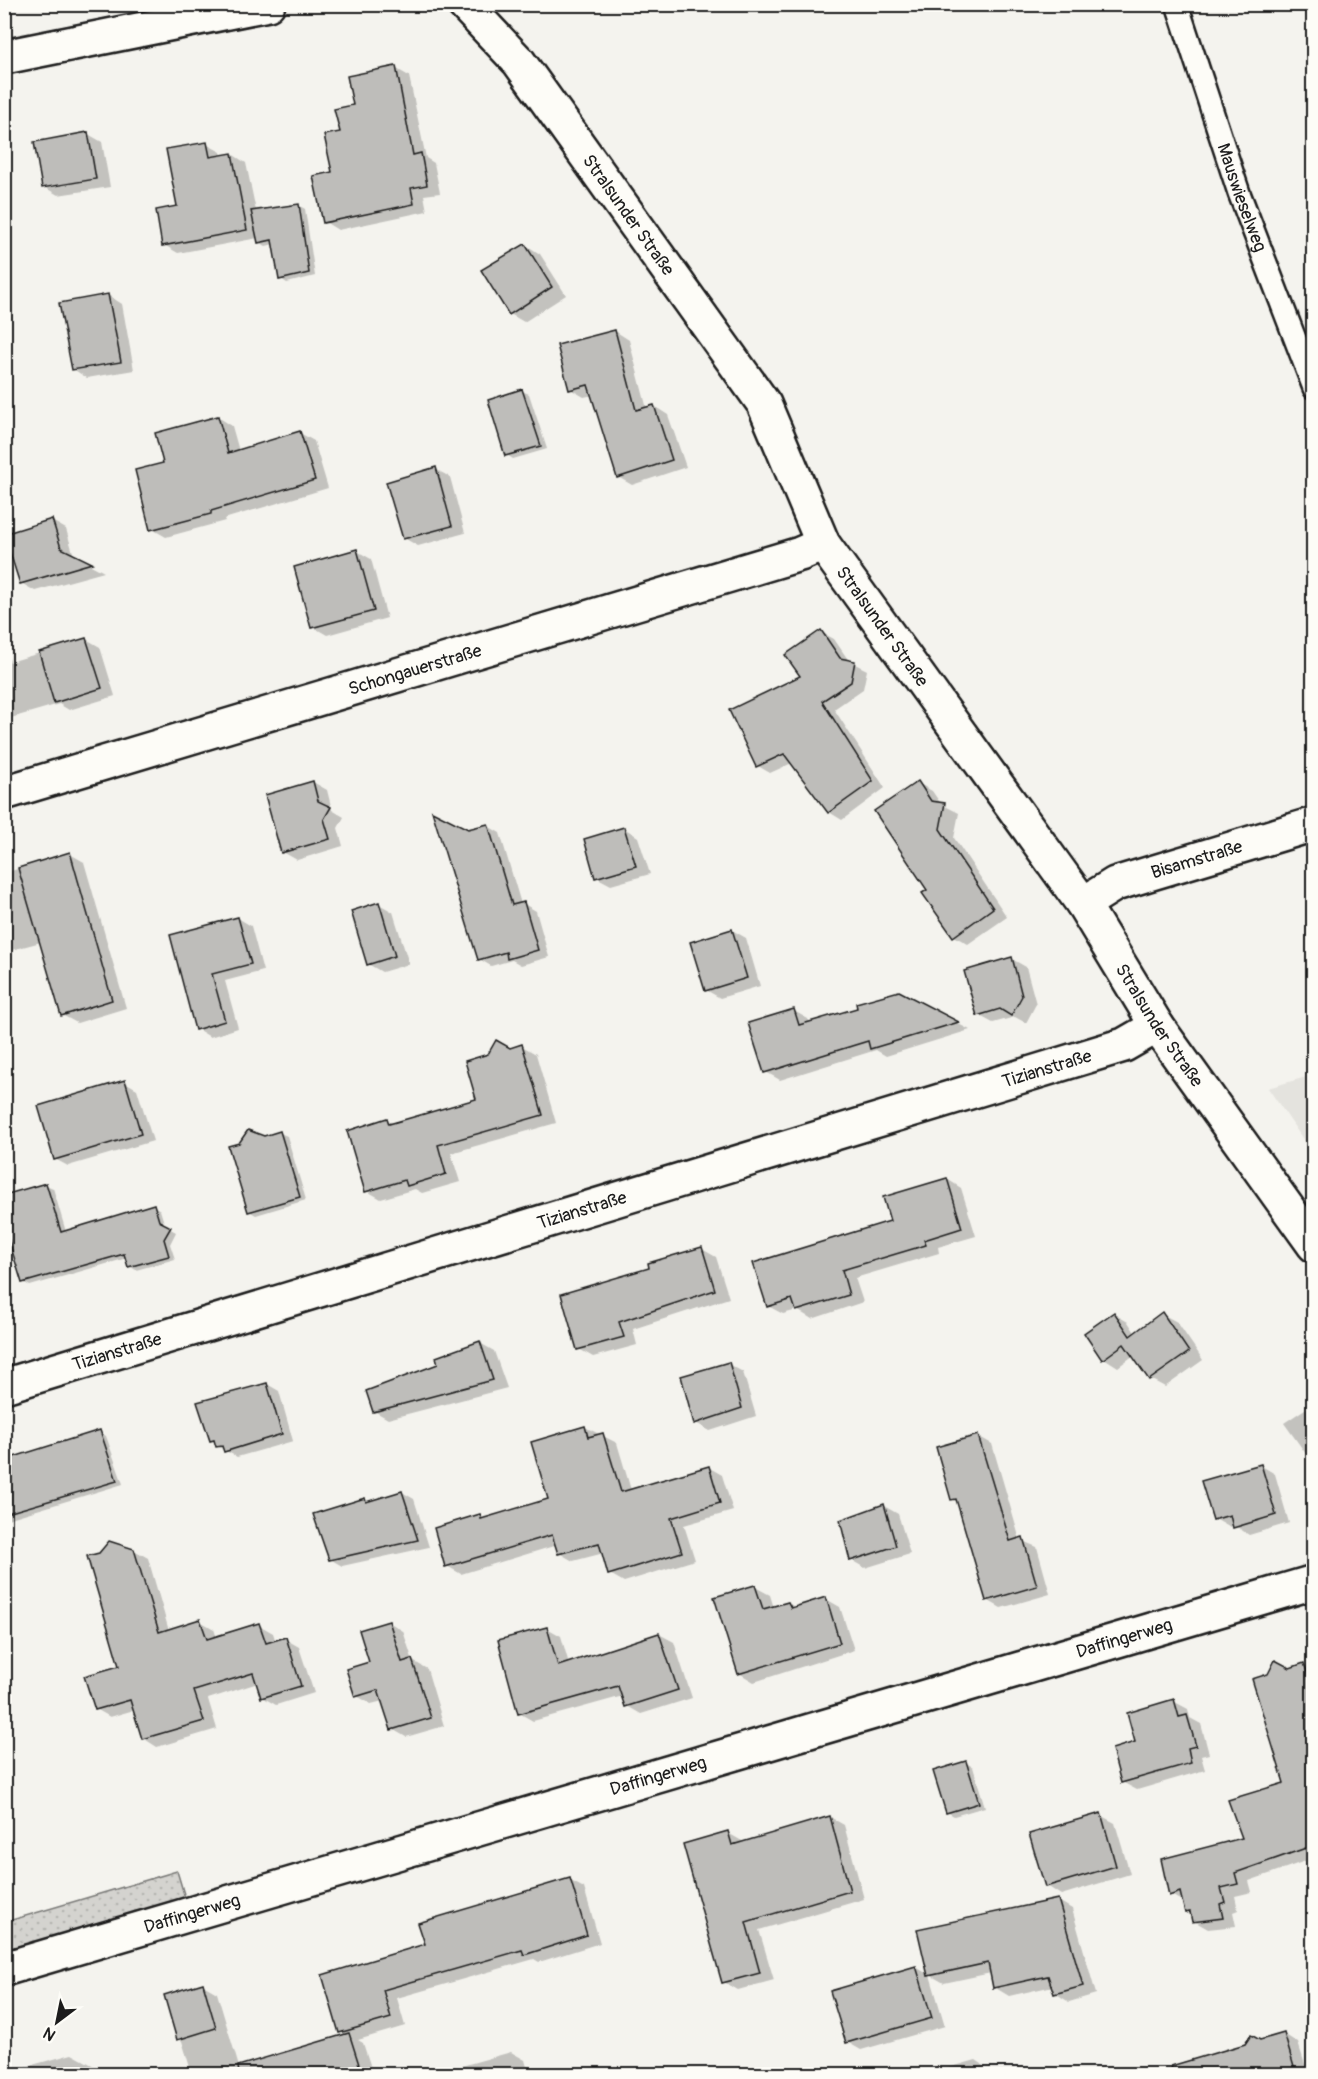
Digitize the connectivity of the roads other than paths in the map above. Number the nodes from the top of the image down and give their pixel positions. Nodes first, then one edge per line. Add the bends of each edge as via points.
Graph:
1 (268, 4) edge
2 (464, 4) edge
3 (1177, 4) edge
4 (4, 57) edge
5 (1314, 388) edge
6 (823, 544) junction
7 (4, 793) edge
8 (1314, 824) edge
9 (1083, 904) junction
10 (1157, 1026) junction
11 (1314, 1245) edge
12 (4, 1386) edge
13 (1314, 1582) edge
14 (4, 1969) edge

1 - 4 street
2 - 6 street, Stralsunder Straße via 519,62 764,404
3 - 5 lane, Mauswieselweg via 1239,193
6 - 7 street, Schongauerstraße
6 - 9 street, Stralsunder Straße
8 - 9 street, Bisamstraße via 1116,884
9 - 10 street, Stralsunder Straße
10 - 11 street, Stralsunder Straße
10 - 12 street, Tizianstraße via 1124,1045
13 - 14 street, Daffingerweg

